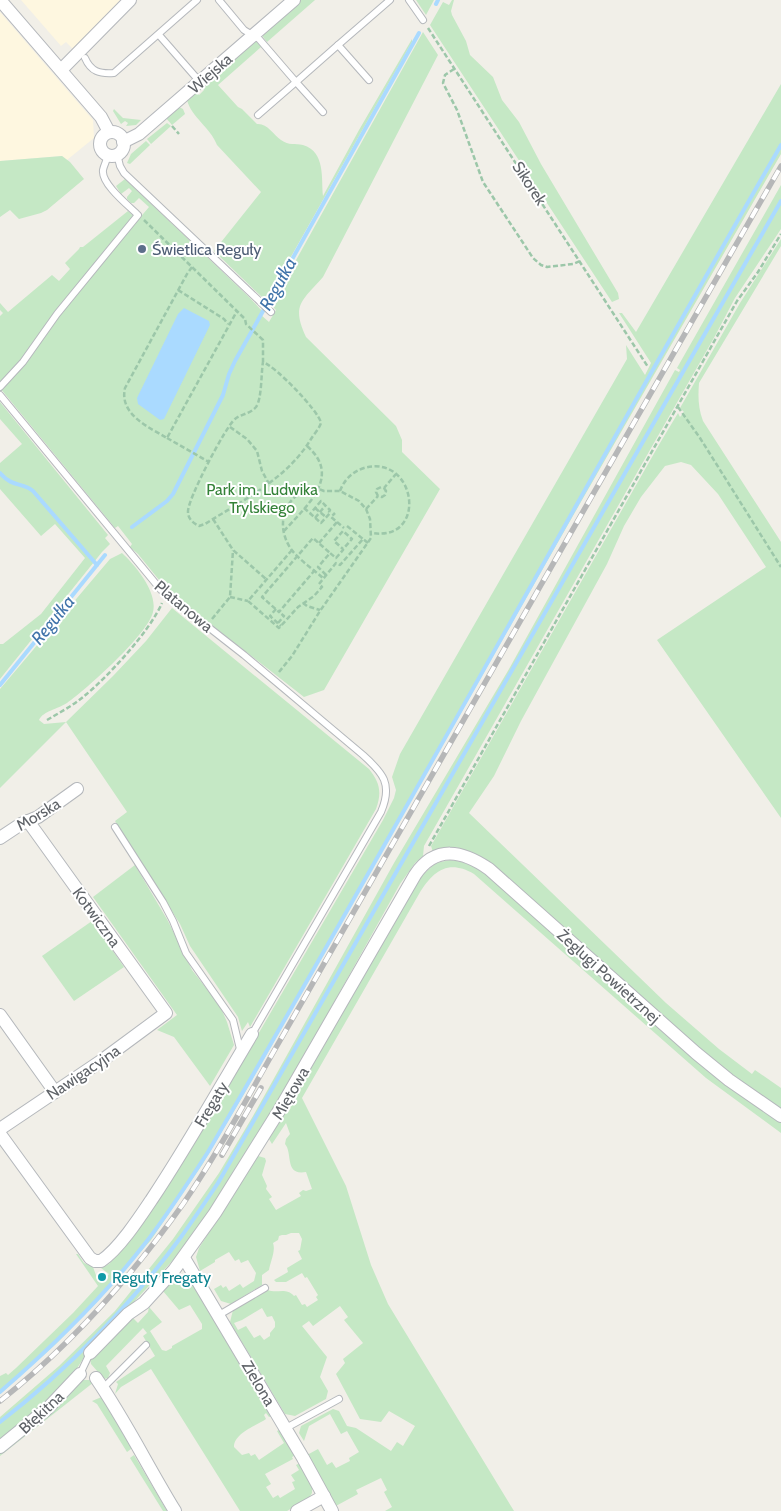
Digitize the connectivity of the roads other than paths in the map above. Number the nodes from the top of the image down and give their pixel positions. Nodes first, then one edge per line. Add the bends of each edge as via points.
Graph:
1 (0, 0) edge
2 (130, 0) edge
3 (198, 0) edge
4 (219, 0) edge
5 (294, 0) edge
6 (390, 0) edge
7 (410, 0) edge
8 (423, 20) road end
9 (158, 34) junction
10 (254, 35) junction
11 (338, 45) junction
12 (85, 58) dead end
13 (61, 70) junction
14 (369, 80) dead end
15 (200, 82) junction
16 (296, 82) junction
17 (323, 112) dead end
18 (258, 115) dead end
19 (108, 132) junction
20 (123, 142) junction
21 (113, 155) junction
22 (271, 312) dead end
23 (0, 388) edge
24 (0, 395) edge
25 (77, 789) dead end
26 (387, 794) joint
27 (28, 821) junction
28 (115, 827) dead end
29 (0, 838) edge
30 (430, 859) joint
31 (166, 1013) joint
32 (0, 1015) edge
33 (252, 1034) joint
34 (241, 1053) junction
35 (55, 1092) junction
36 (781, 1116) edge
37 (0, 1129) edge
38 (0, 1134) edge
39 (184, 1258) junction
40 (265, 1288) dead end
41 (219, 1315) junction
42 (146, 1345) dead end
43 (90, 1353) joint
44 (80, 1374) joint
45 (99, 1383) joint
46 (339, 1399) dead end
47 (286, 1428) junction
48 (0, 1447) edge
49 (324, 1496) junction
50 (174, 1511) edge
51 (298, 1511) edge
52 (332, 1511) edge

1 - 13 street
2 - 13 street
3 - 9 lane
4 - 10 lane via 244,30
5 - 10 street, Wiejska
6 - 11 lane
7 - 8 lane
9 - 12 lane via 114,73 94,71
9 - 15 lane
10 - 15 street, Wiejska
10 - 16 lane
11 - 14 lane
11 - 16 lane
13 - 19 street via 101,117
15 - 20 street, Wiejska via 139,134
16 - 17 lane
16 - 18 lane
19 - 20 street via 118,134
19 - 21 street via 100,143 102,150
20 - 21 street via 122,150
21 - 22 lane via 124,173
21 - 23 lane via 103,169 105,180 138,216
24 - 26 lane, Platanowa via 165,595 273,679 376,767 386,781
25 - 27 street, Morska
26 - 33 lane, Fregaty via 381,812
27 - 29 street, Morska
27 - 31 street, Kotwiczna
28 - 34 lane via 173,921 186,952 233,1020
30 - 36 street, Żeglugi Powietrznej via 444,854 460,854 489,870 696,1053
30 - 39 street, Miętowa via 414,874 280,1109
31 - 35 street, Nawigacyjna
32 - 35 street
33 - 34 street, Fregaty
34 - 38 street, Fregaty via 147,1206 101,1261 90,1258
35 - 37 street, Nawigacyjna
39 - 41 street, Zielona
39 - 43 street, Miętowa via 144,1302
40 - 41 lane
41 - 47 street, Zielona
42 - 45 lane
43 - 44 lane
44 - 48 street, Błękitna via 48,1408
45 - 50 street
46 - 47 lane
47 - 49 street, Zielona
49 - 51 street
49 - 52 street, Zielona

